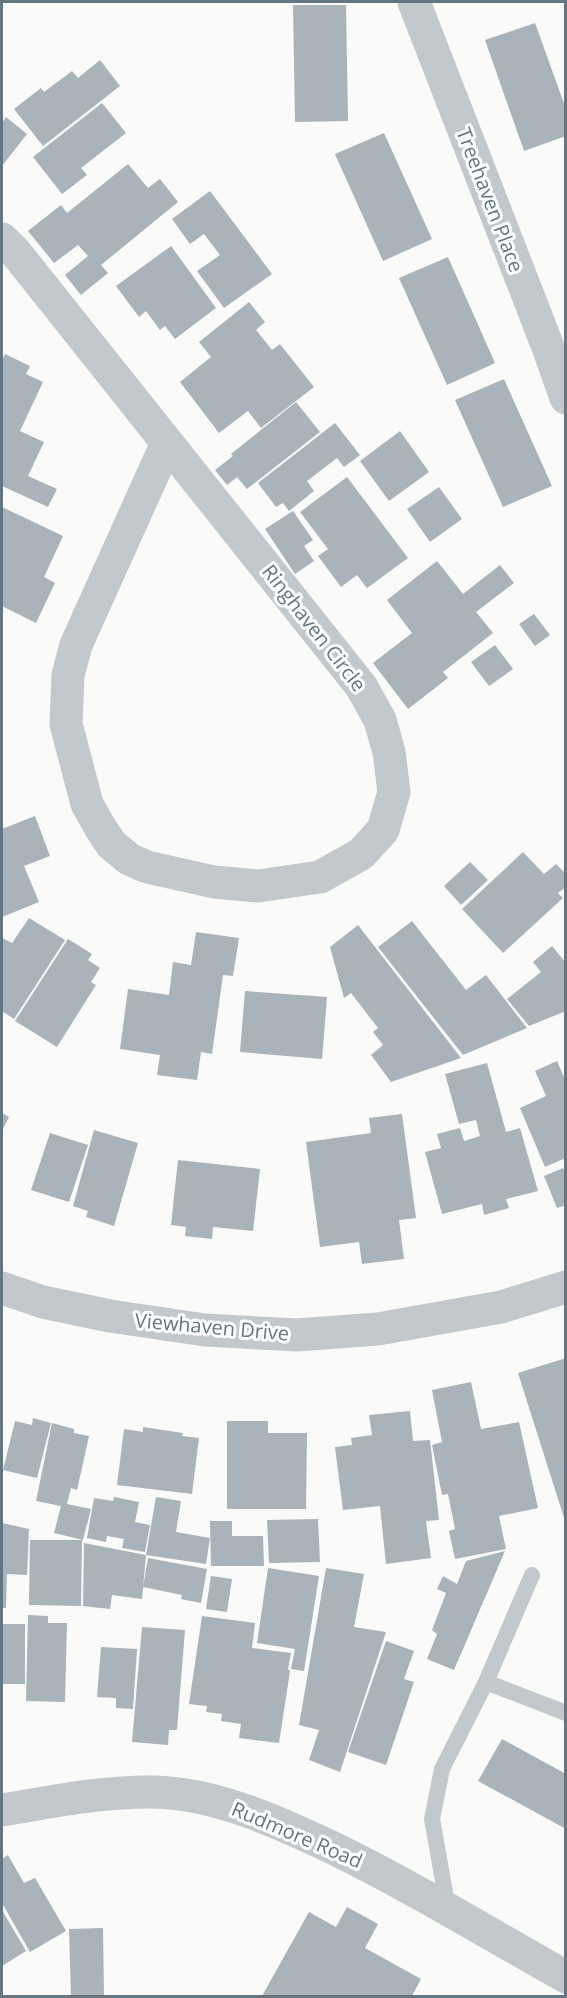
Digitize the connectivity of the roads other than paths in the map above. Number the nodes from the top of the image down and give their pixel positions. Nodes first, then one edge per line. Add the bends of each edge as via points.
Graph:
1 (414, 2) edge
2 (2, 239) edge
3 (566, 398) edge
4 (167, 443) junction
5 (566, 1287) edge
6 (2, 1288) edge
7 (532, 1575) dead end
8 (486, 1682) junction
9 (566, 1713) edge
10 (2, 1810) edge
11 (448, 1910) junction
12 (566, 1977) edge

1 - 3 street, Treehaven Place
2 - 4 street, Ringhaven Circle
4 - 4 street, Ringhaven Circle via 76,645 68,675 66,724 87,804 111,844 147,867 214,882 258,886 320,877 362,855 383,831 394,792 380,720 362,686
5 - 6 street, Viewhaven Drive via 501,1307 378,1329 297,1335 205,1330 111,1316 43,1302
7 - 8 lane
8 - 9 lane
8 - 11 lane via 442,1769 432,1819
10 - 11 street, Rudmore Road via 99,1795 155,1792 212,1798 292,1828 383,1872
11 - 12 street, Rudmore Road

